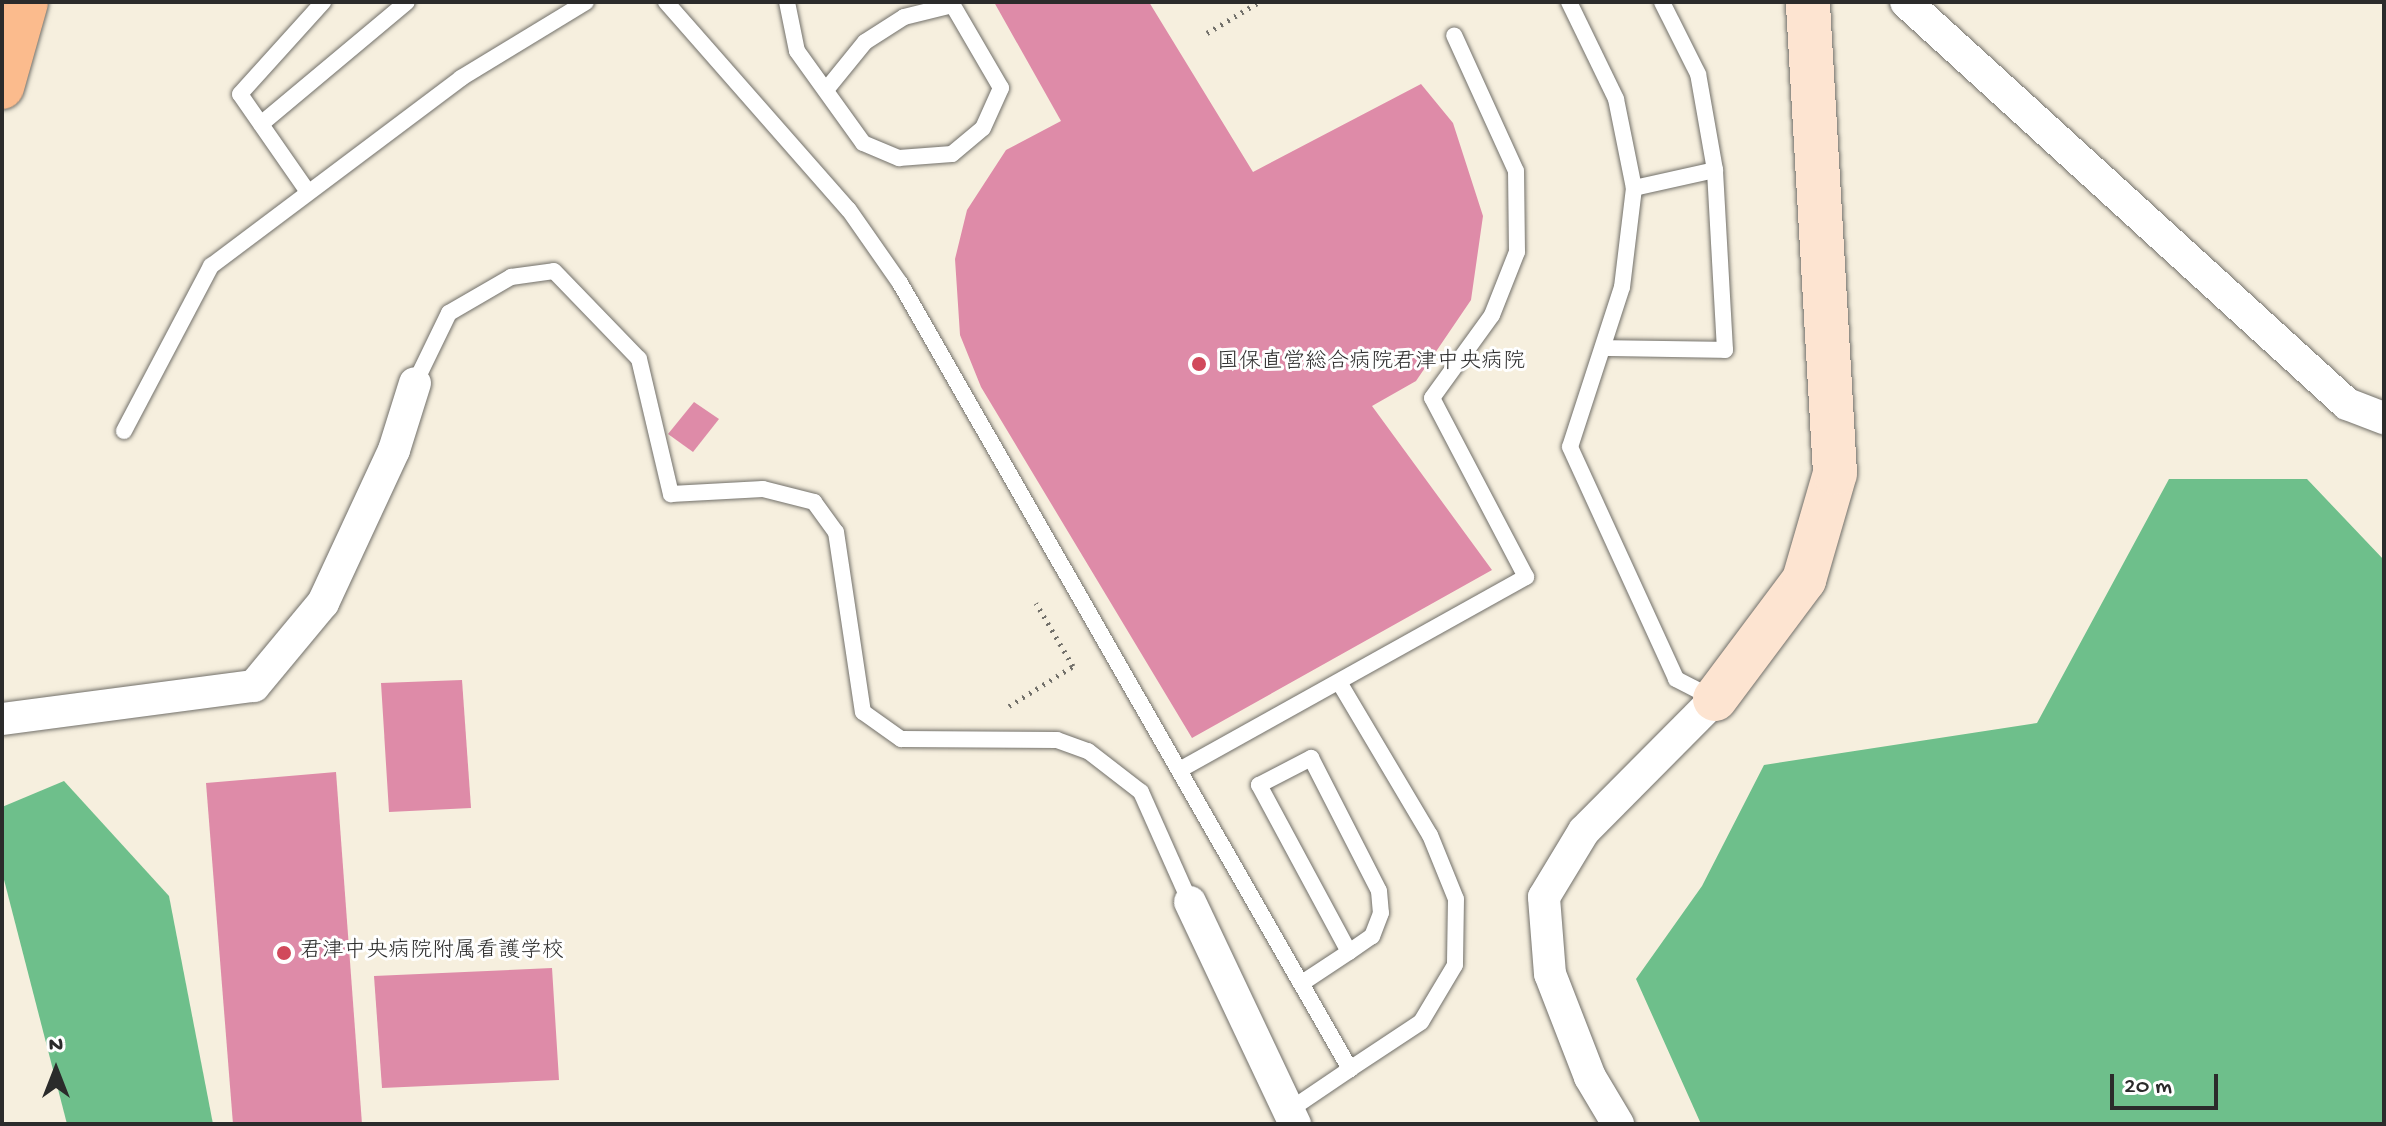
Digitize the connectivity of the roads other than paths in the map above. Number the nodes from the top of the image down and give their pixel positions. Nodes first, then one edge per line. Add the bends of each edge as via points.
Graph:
1 (26, 2) edge
2 (323, 2) edge
3 (407, 2) edge
4 (586, 2) edge
5 (666, 2) edge
6 (787, 2) edge
7 (1569, 2) edge
8 (1662, 2) edge
9 (1808, 2) edge
10 (1906, 2) edge
11 (952, 4) edge
12 (1454, 35) dead end
13 (2, 87) edge
14 (826, 90) junction
15 (261, 124) junction
16 (1715, 170) junction
17 (1634, 188) junction
18 (308, 192) junction
19 (1603, 348) junction
20 (415, 383) joint
21 (2384, 418) edge
22 (124, 431) dead end
23 (1339, 682) junction
24 (1715, 699) junction
25 (2, 719) edge
26 (1181, 769) junction
27 (1190, 902) joint
28 (1349, 952) junction
29 (1302, 983) junction
30 (1350, 1069) junction
31 (1291, 1117) edge
32 (1618, 1124) edge

1 - 13 highway
2 - 15 lane via 240,94
3 - 15 lane
4 - 18 lane via 461,78
5 - 26 lane via 849,210 900,283
6 - 14 lane via 797,51
7 - 17 lane via 1616,99
8 - 16 lane via 1698,74
9 - 24 street via 1835,473 1804,580
10 - 21 street via 2347,404
11 - 14 lane via 904,17 865,42
11 - 14 lane via 1001,88 983,128 952,154 899,158 863,143
12 - 23 lane via 1516,171 1517,252 1492,315 1432,398 1526,577
15 - 18 lane
16 - 17 lane
16 - 19 lane via 1725,350
17 - 19 lane via 1622,287
18 - 22 lane via 211,266
19 - 24 lane via 1570,447 1577,470 1676,679
20 - 25 street via 394,450 323,603 254,686
20 - 27 lane via 449,313 511,277 554,271 639,359 671,494 763,489 814,502 836,532 863,712 901,739 1025,738 1088,751 1141,792
23 - 26 lane
23 - 30 lane via 1430,835 1456,899 1455,965 1421,1022
24 - 32 street via 1584,831 1544,897 1550,974 1590,1077
26 - 29 lane
27 - 31 street
28 - 28 lane via 1259,785 1311,758 1379,891 1372,936
28 - 29 lane
29 - 30 lane
30 - 31 lane

